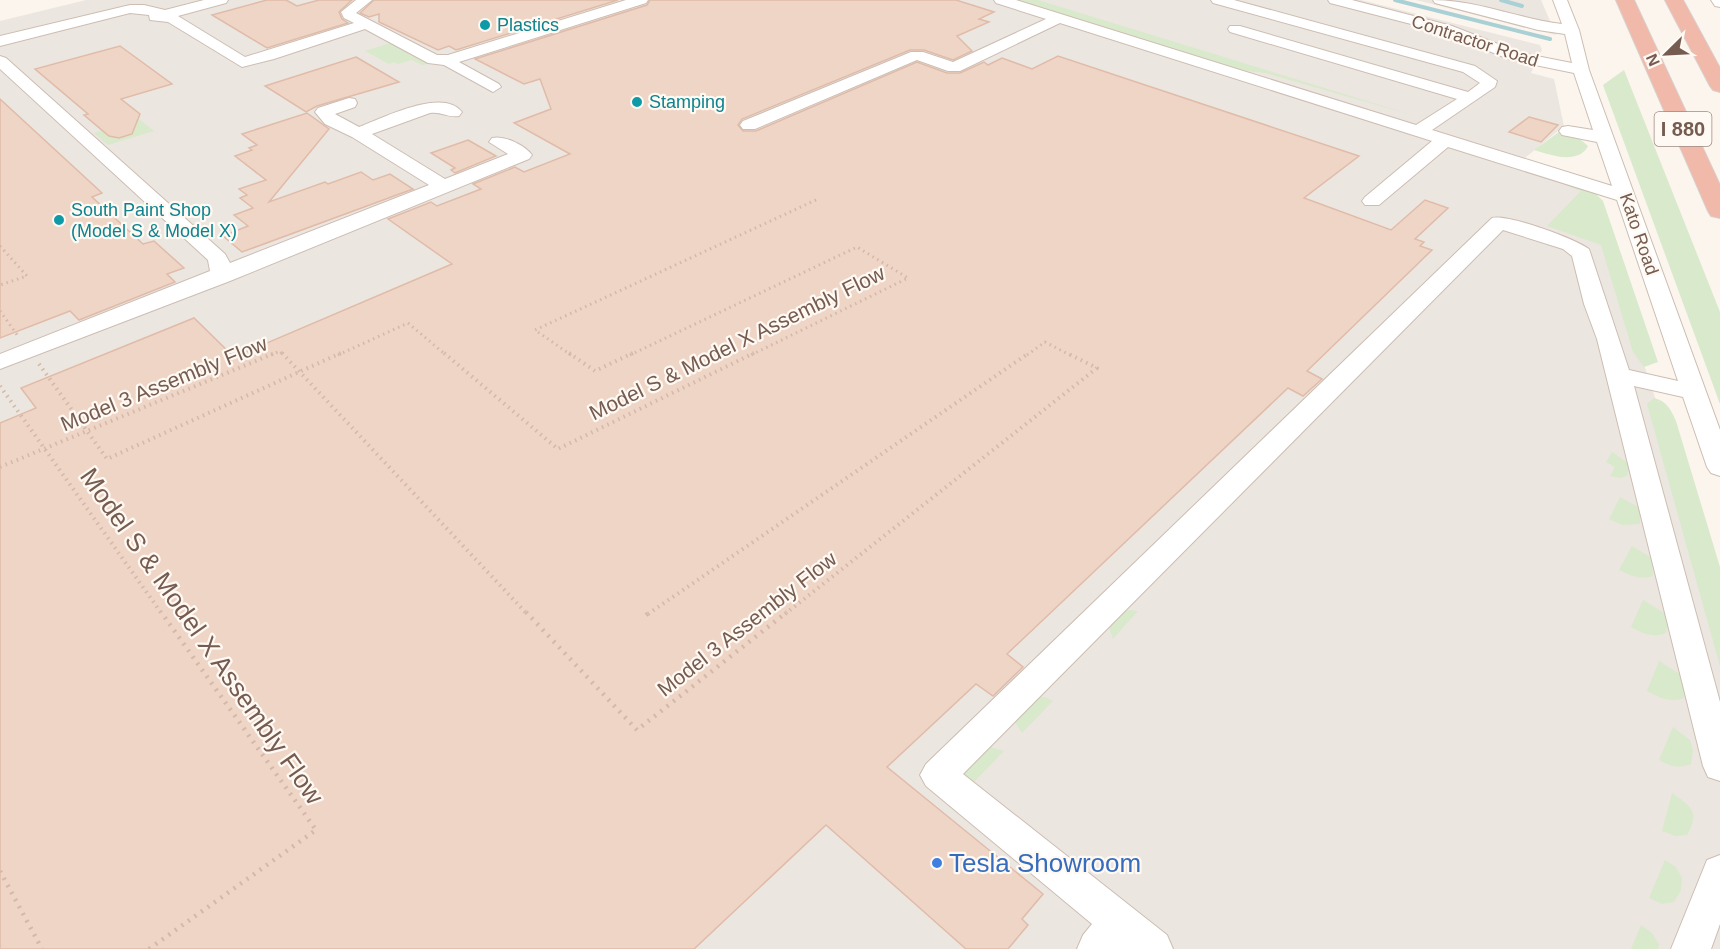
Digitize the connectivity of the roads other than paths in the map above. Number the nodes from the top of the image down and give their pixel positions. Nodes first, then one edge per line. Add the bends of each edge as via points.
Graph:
1 (221, 0) edge
2 (365, 0) edge
3 (641, 0) edge
4 (1000, 0) edge
5 (1218, 0) edge
6 (1335, 0) edge
7 (1440, 0) edge
8 (1558, 0) edge
9 (1625, 0) edge
10 (1640, 0) edge
11 (1677, 1) edge
12 (165, 14) junction
13 (1060, 18) junction
14 (1119, 21) dead end
15 (367, 24) junction
16 (1235, 29) dead end
17 (1572, 30) junction
18 (1154, 31) dead end
19 (0, 41) edge
20 (39, 47) dead end
21 (5, 57) edge
22 (449, 60) junction
23 (1581, 70) junction
24 (1720, 86) edge
25 (493, 87) dead end
26 (1471, 98) junction
27 (349, 103) dead end
28 (453, 112) dead end
29 (1423, 112) dead end
30 (1440, 117) junction
31 (749, 124) dead end
32 (1568, 130) dead end
33 (1419, 131) junction
34 (358, 133) junction
35 (1606, 138) junction
36 (1445, 140) junction
37 (498, 142) dead end
38 (1720, 166) edge
39 (445, 187) junction
40 (1624, 189) junction
41 (1372, 201) dead end
42 (1720, 210) edge
43 (222, 276) junction
44 (0, 362) edge
45 (1618, 375) junction
46 (1695, 392) junction
47 (1720, 467) edge
48 (1720, 766) edge
49 (1720, 873) edge
50 (1108, 935) edge
51 (1153, 949) edge
52 (1691, 949) edge

1 - 12 street
2 - 15 street via 348,12
3 - 22 street
4 - 13 street
5 - 26 street via 1469,69 1489,84
6 - 23 street, Contractor Road via 1459,33 1517,57
7 - 17 street via 1538,26
8 - 17 street, Kato Road
9 - 42 highway, I 880
10 - 38 highway, I 880
11 - 24 highway, I 880
12 - 15 street via 242,62
12 - 19 street via 146,8 130,9
12 - 20 street
13 - 31 street via 954,68 917,55
13 - 33 street
14 - 18 street
15 - 22 street via 434,60
16 - 26 street
17 - 23 street, Kato Road
21 - 43 street via 218,258
22 - 25 street
23 - 35 street, Kato Road
26 - 30 street
27 - 34 street via 324,112 331,120
28 - 34 street via 441,105 427,108
29 - 30 street
30 - 33 street
32 - 35 street
33 - 36 street
33 - 40 street via 1483,139
34 - 39 street
35 - 40 street, Kato Road
36 - 40 street
36 - 41 street
37 - 39 street via 523,155
39 - 43 street
40 - 46 street, Kato Road
43 - 44 street
45 - 46 street
45 - 48 street
45 - 50 street via 1582,253 1570,245 1499,222 938,775
46 - 47 street, Kato Road
49 - 52 street
50 - 51 street

